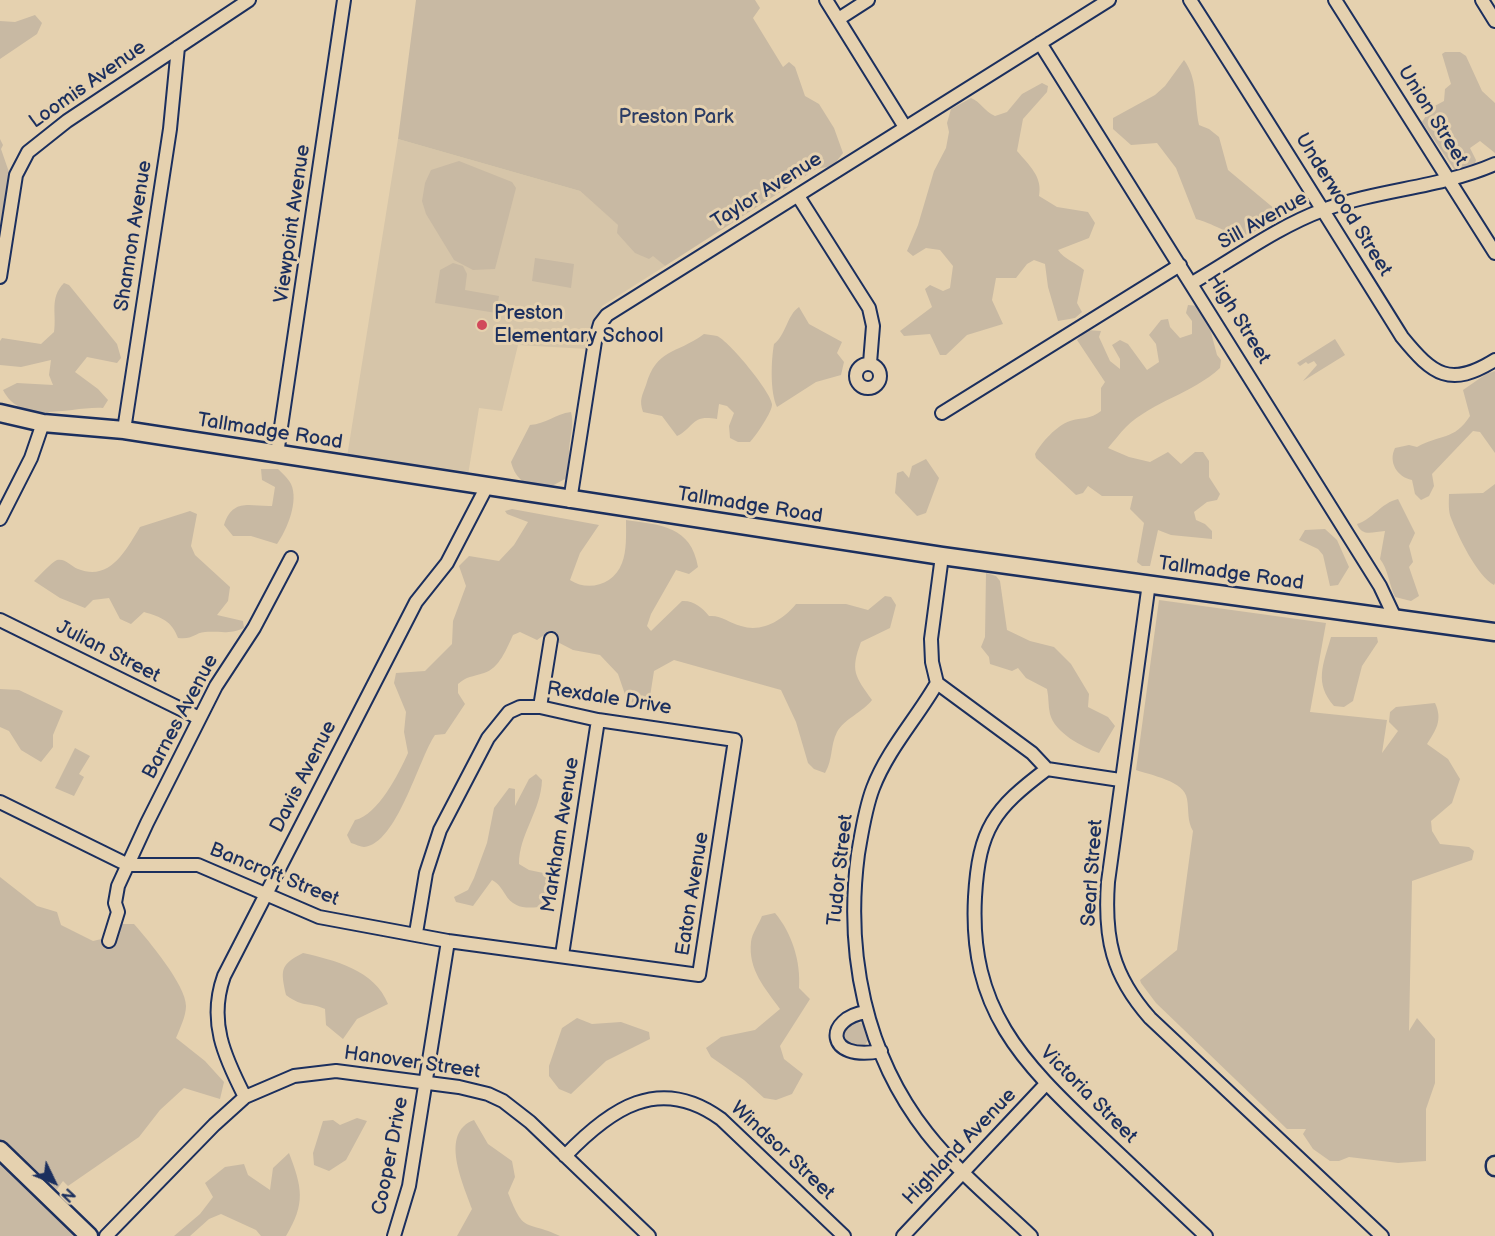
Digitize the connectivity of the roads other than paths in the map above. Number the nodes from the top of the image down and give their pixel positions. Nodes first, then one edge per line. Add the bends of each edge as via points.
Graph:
1 (249, 0) edge
2 (344, 0) edge
3 (826, 0) edge
4 (868, 0) edge
5 (1109, 0) edge
6 (1190, 0) edge
7 (1335, 0) edge
8 (1482, 0) edge
9 (840, 18) junction
10 (1495, 21) edge
11 (1040, 43) junction
12 (178, 47) junction
13 (905, 127) junction
14 (1495, 165) edge
15 (1450, 181) junction
16 (798, 196) junction
17 (1322, 210) junction
18 (1495, 253) edge
19 (1180, 265) junction
20 (0, 277) edge
21 (1192, 283) junction
22 (1495, 360) edge
23 (870, 363) dead end
24 (0, 413) edge
25 (942, 414) dead end
26 (44, 423) junction
27 (124, 430) junction
28 (277, 454) junction
29 (486, 488) junction
30 (570, 501) junction
31 (0, 519) edge
32 (942, 556) junction
33 (291, 558) dead end
34 (1149, 583) junction
35 (0, 620) edge
36 (1396, 620) junction
37 (1495, 632) edge
38 (551, 639) dead end
39 (938, 683) junction
40 (540, 707) junction
41 (199, 718) junction
42 (598, 720) junction
43 (1047, 770) junction
44 (1120, 780) junction
45 (0, 802) edge
46 (726, 807) joint
47 (128, 865) junction
48 (266, 895) junction
49 (416, 933) junction
50 (109, 941) dead end
51 (448, 941) junction
52 (562, 955) junction
53 (581, 960) joint
54 (866, 1012) junction
55 (881, 1051) junction
56 (424, 1082) junction
57 (1046, 1085) junction
58 (245, 1097) junction
59 (0, 1150) edge
60 (565, 1156) junction
61 (964, 1172) junction
62 (89, 1236) edge
63 (106, 1236) edge
64 (394, 1236) edge
65 (649, 1236) edge
66 (844, 1236) edge
67 (903, 1236) edge
68 (1031, 1236) edge
69 (1206, 1236) edge
70 (1382, 1236) edge

1 - 12 street, Loomis Avenue
2 - 28 street, Viewpoint Avenue
3 - 9 street
4 - 9 street
5 - 11 street, Taylor Avenue
6 - 17 street, Underwood Street
7 - 15 street, Union Street
8 - 10 street
9 - 13 street
11 - 13 street, Taylor Avenue
11 - 19 street, High Street
12 - 20 street, Loomis Avenue via 67,121 28,152 16,175
12 - 27 street, Shannon Avenue via 169,134
13 - 16 street, Taylor Avenue
14 - 15 street, Sill Avenue
15 - 17 street, Sill Avenue
15 - 18 street, Union Street
16 - 23 street via 869,308 873,327
16 - 30 street, Taylor Avenue via 617,308 600,324
17 - 21 street, Sill Avenue
17 - 22 street, Underwood Street via 1402,337 1424,363 1455,377 1477,371
19 - 21 street, High Street
19 - 25 street
21 - 36 street, High Street via 1380,586
24 - 26 street, Tallmadge Road
26 - 27 street, Tallmadge Road
26 - 31 street
27 - 28 street, Tallmadge Road
28 - 29 street, Tallmadge Road
29 - 30 street, Tallmadge Road
29 - 48 street, Davis Avenue via 447,563 416,602
30 - 32 street, Tallmadge Road
32 - 34 street, Tallmadge Road
32 - 39 street via 931,639
33 - 41 street, Barnes Avenue
34 - 36 street, Tallmadge Road
34 - 44 street, Searl Street
35 - 41 street, Julian Street
36 - 37 street, Tallmadge Road
38 - 40 street
39 - 43 street via 1032,753
39 - 54 street, Tudor Street via 884,764 865,814 853,917
40 - 42 street, Rexdale Drive
40 - 49 street, Rexdale Drive via 509,711 488,738 434,846
41 - 47 street, Barnes Avenue
42 - 46 street, Rexdale Drive via 735,740
42 - 52 street, Markham Avenue
43 - 44 street
43 - 57 street, Victoria Street via 1006,801 991,821 978,866 974,917 978,960 995,1014 1012,1043
44 - 70 street, Searl Street via 1106,910 1109,942 1123,982 1150,1018
45 - 47 street, Bancroft Street
46 - 53 street, Eaton Avenue via 699,975
47 - 48 street, Bancroft Street via 198,865
47 - 50 street, Barnes Avenue via 116,894 118,912
48 - 49 street, Bancroft Street via 319,917
48 - 58 street, Davis Avenue via 224,976 217,1002 220,1044
49 - 51 street, Bancroft Street
51 - 52 street, Bancroft Street
51 - 56 street, Cooper Drive
52 - 53 street, Bancroft Street
54 - 55 street, Tudor Street
54 - 55 street via 846,1019 837,1032 837,1040 840,1047 854,1054
55 - 61 street, Tudor Street via 912,1112
56 - 58 street, Hanover Street via 353,1072 314,1072 277,1082
56 - 60 street, Hanover Street via 477,1091 503,1101
56 - 64 street, Cooper Drive via 409,1186
57 - 61 street, Highland Avenue
57 - 69 street, Victoria Street
58 - 63 street, Hanover Street
59 - 62 street
60 - 65 street, Hanover Street
60 - 66 street, Windsor Street via 596,1125 624,1107 654,1099 685,1101 721,1119
61 - 67 street, Highland Avenue
61 - 68 street, Tudor Street

